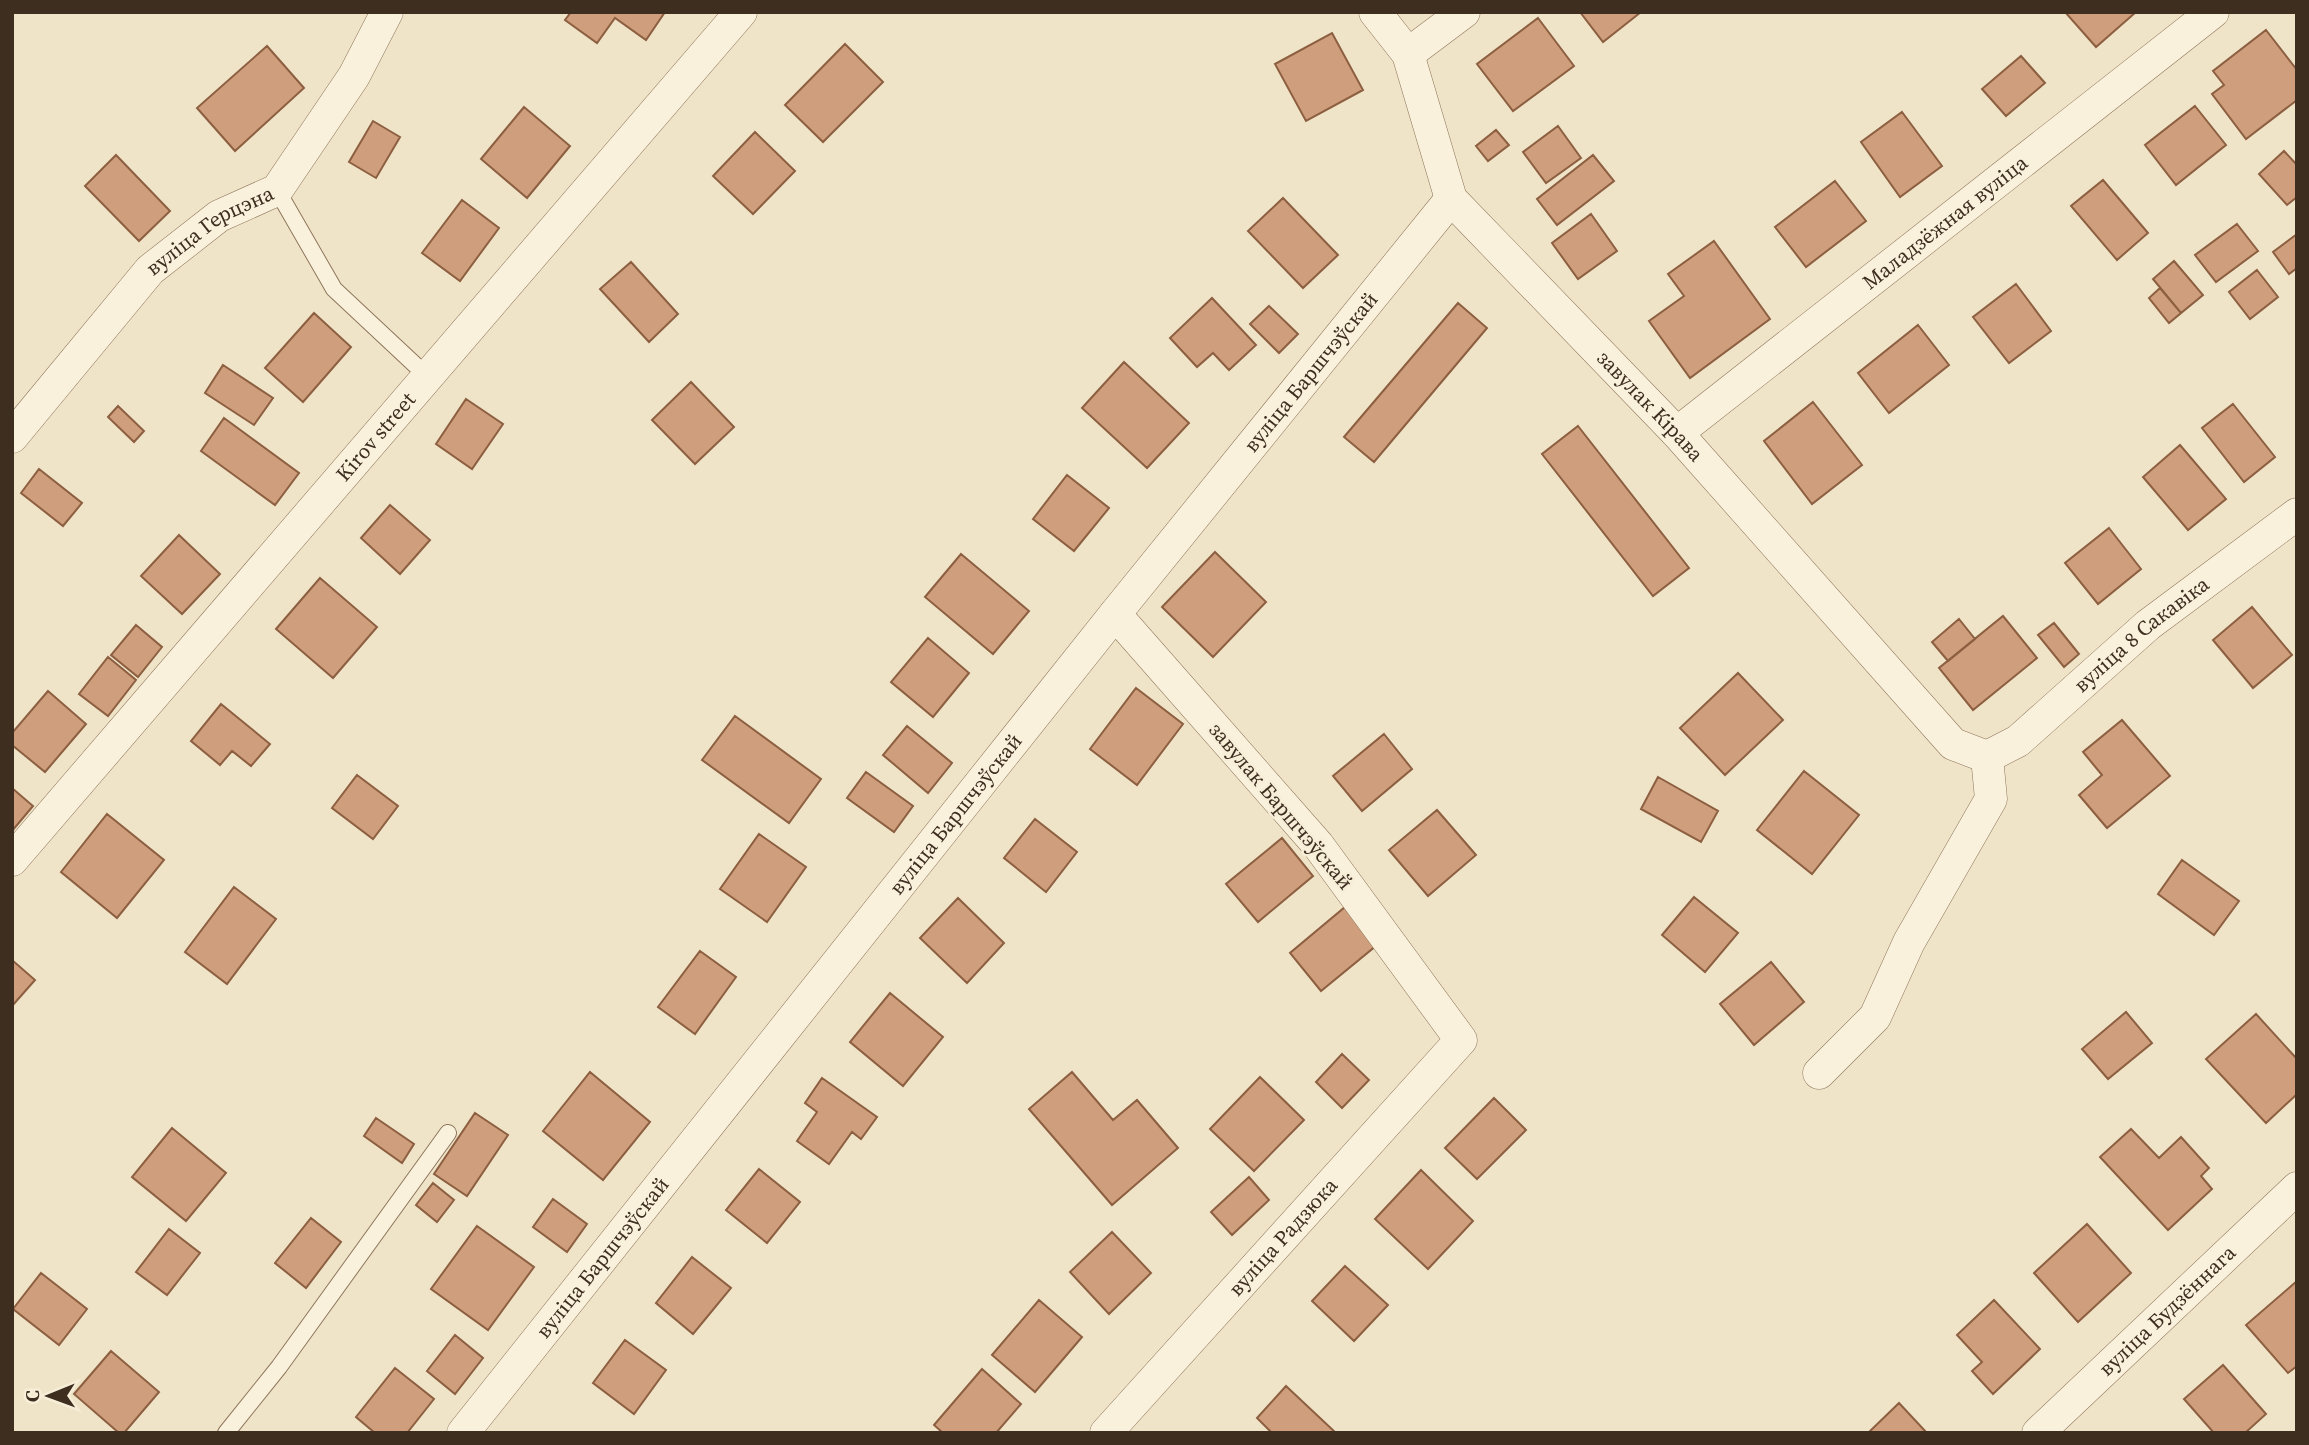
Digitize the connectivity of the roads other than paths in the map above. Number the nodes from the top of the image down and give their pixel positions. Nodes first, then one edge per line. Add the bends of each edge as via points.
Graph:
1 (387, 12) edge
2 (741, 12) edge
3 (1375, 12) edge
4 (1464, 12) edge
5 (2213, 12) edge
6 (1408, 54) junction
7 (276, 190) junction
8 (1451, 199) junction
9 (427, 376) junction
10 (1677, 433) junction
11 (12, 437) edge
12 (2297, 514) edge
13 (1115, 614) junction
14 (1987, 757) junction
15 (12, 860) edge
16 (1461, 1040) joint
17 (1819, 1073) dead end
18 (448, 1133) dead end
19 (2297, 1188) edge
20 (226, 1433) edge
21 (463, 1433) edge
22 (1106, 1433) edge
23 (2038, 1433) edge

1 - 7 street, вуліца Герцэна via 354,76
2 - 9 street, Kirov street
3 - 6 street, завулак Кірава
4 - 6 street
5 - 10 street, Маладзёжная вуліца
6 - 8 street, завулак Кірава
7 - 9 lane via 334,289
7 - 11 street, вуліца Герцэна via 219,216 150,270
8 - 10 street, завулак Кірава
8 - 13 street, вуліца Баршчэўскай
9 - 15 street, Kirov street
10 - 14 street, завулак Кірава via 1953,744
12 - 14 street, вуліца 8 Сакавіка via 2148,625 2018,741
13 - 16 street, завулак Баршчэўскай via 1318,845
13 - 21 street, вуліца Баршчэўскай
14 - 17 street via 1991,799 1909,942 1875,1017
16 - 22 street, вуліца Радзюка
18 - 20 lane
19 - 23 street, вуліца Будзённага

